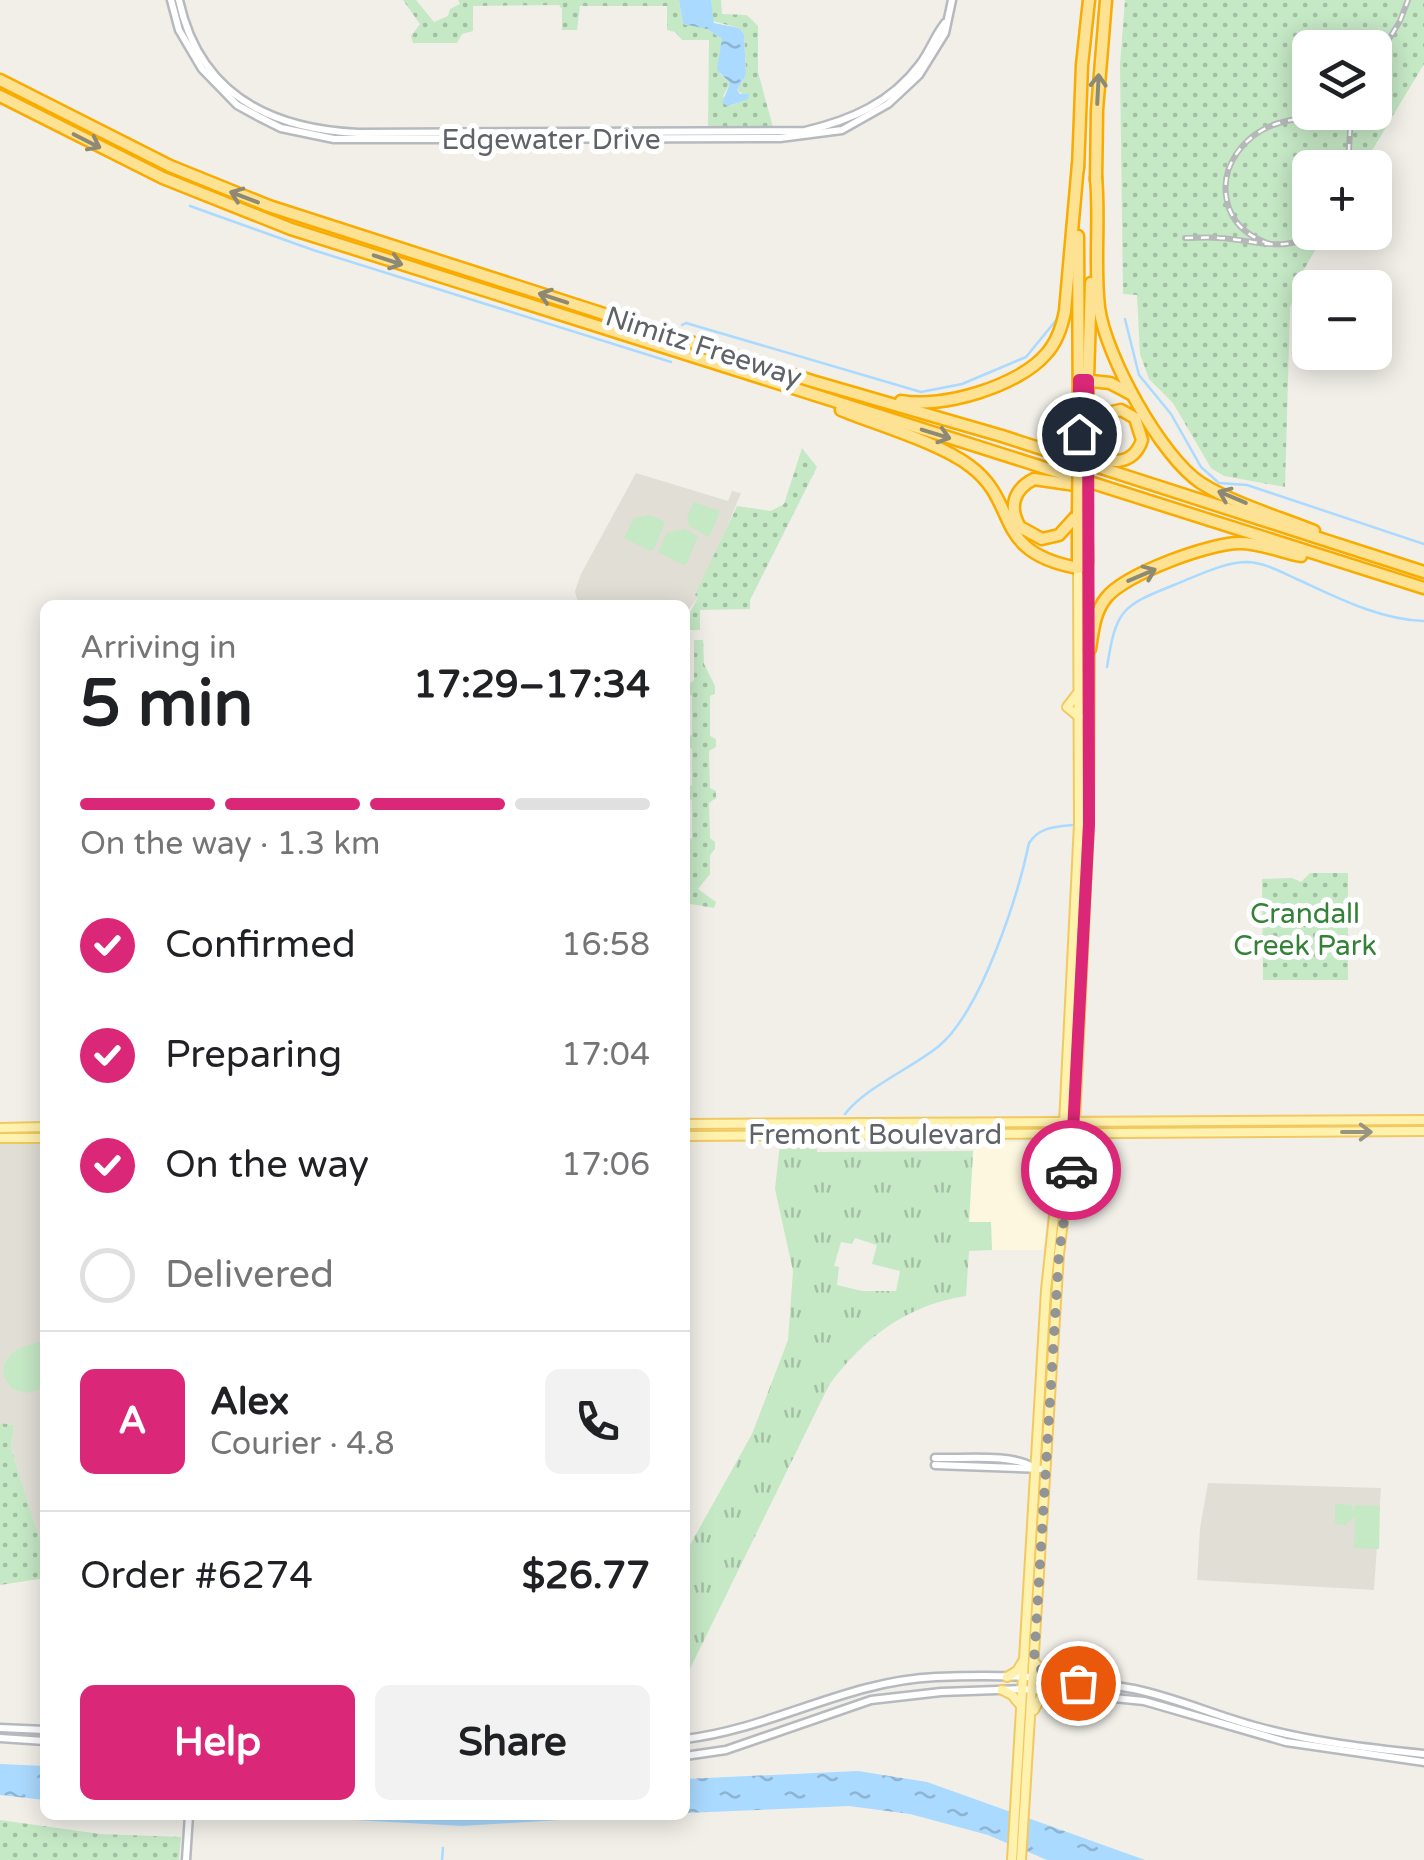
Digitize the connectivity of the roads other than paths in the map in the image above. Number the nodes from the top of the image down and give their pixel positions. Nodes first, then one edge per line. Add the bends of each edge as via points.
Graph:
1 (170, 0) edge
2 (179, 0) edge
3 (952, 0) edge
4 (1089, 0) edge
5 (1106, 0) edge
6 (946, 22) junction
7 (0, 80) edge
8 (0, 96) edge
9 (1078, 164) junction
10 (1096, 177) junction
11 (1084, 376) junction
12 (812, 381) junction
13 (776, 384) junction
14 (1132, 395) junction
15 (1002, 436) junction
16 (1083, 438) junction
17 (1135, 496) junction
18 (1082, 515) junction
19 (1276, 525) junction
20 (1326, 541) junction
21 (1082, 565) junction
22 (1351, 566) junction
23 (1424, 574) edge
24 (1424, 588) edge
25 (1090, 650) junction
26 (1076, 1098) junction
27 (1065, 1100) junction
28 (1424, 1120) edge
29 (1040, 1122) junction
30 (1064, 1122) junction
31 (1075, 1122) junction
32 (1098, 1122) junction
33 (690, 1124) edge
34 (40, 1127) edge
35 (0, 1128) edge
36 (1424, 1132) edge
37 (1039, 1133) junction
38 (1064, 1133) junction
39 (1074, 1133) junction
40 (690, 1137) edge
41 (0, 1138) edge
42 (40, 1138) edge
43 (1062, 1154) junction
44 (935, 1462) dead end
45 (1040, 1469) junction
46 (1024, 1657) junction
47 (1034, 1662) junction
48 (1006, 1677) junction
49 (1028, 1678) junction
50 (1051, 1680) junction
51 (1002, 1690) junction
52 (1028, 1690) junction
53 (1052, 1691) junction
54 (1022, 1708) junction
55 (1032, 1714) junction
56 (0, 1728) edge
57 (40, 1730) edge
58 (0, 1738) edge
59 (690, 1739) edge
60 (40, 1741) edge
61 (1424, 1754) edge
62 (690, 1755) edge
63 (1424, 1762) edge
64 (1022, 1799) junction
65 (189, 1820) edge
66 (186, 1860) edge
67 (1012, 1860) edge
68 (1021, 1860) edge

1 - 6 street, Edgewater Drive via 202,69 238,105 281,128 334,139 816,136 842,130 898,96 932,58
2 - 6 street, Edgewater Drive via 194,43 222,83 247,103 306,129 358,133 805,131 853,118 884,100 920,64
3 - 6 street, Edgewater Drive
4 - 9 highway
10 -> 5 highway
12 -> 7 highway, Nimitz Freeway via 244,198
8 -> 13 highway, Nimitz Freeway via 163,178 265,220
9 - 11 highway
9 - 12 highway via 1063,322 1037,363 962,398 932,404
10 - 11 highway
10 - 14 highway via 1100,311
11 - 14 highway
11 - 16 highway
12 - 15 highway, Nimitz Freeway
13 -> 17 highway, Nimitz Freeway
13 - 21 highway via 963,461 986,482 1028,549 1054,562
20 -> 14 highway via 1190,475
15 - 16 highway via 1121,462 1140,447 1142,432 1128,413 1112,410
15 - 19 highway, Nimitz Freeway
16 - 18 highway, bridge
17 - 18 highway via 1043,478 1026,483 1014,503 1020,526 1042,539 1059,535
17 - 22 highway, Nimitz Freeway
18 - 21 highway
19 - 20 highway, Nimitz Freeway
19 - 23 highway
20 - 23 highway, Nimitz Freeway
21 - 25 main road
21 - 27 main road via 1079,824
22 - 24 highway, Nimitz Freeway
25 -> 22 highway via 1096,618 1112,592 1212,547 1253,544
25 - 26 main road
26 - 31 main road
26 - 32 main road
27 - 29 main road
27 - 30 main road
28 - 32 main road, Fremont Boulevard
29 - 30 main road, Fremont Boulevard
29 - 33 main road, Fremont Boulevard
30 - 31 main road, Fremont Boulevard
30 - 38 main road
31 - 32 main road, Fremont Boulevard
31 - 39 main road
34 - 35 main road
39 -> 36 main road, Fremont Boulevard
37 - 38 main road, Fremont Boulevard
37 - 40 main road, Fremont Boulevard
37 - 43 main road via 1053,1139
38 - 39 main road, Fremont Boulevard
38 - 43 main road
39 - 45 main road
41 - 42 main road
43 - 45 main road via 1050,1245
44 - 45 street via 1009,1460
45 - 46 main road
45 - 47 main road
46 - 48 main road
46 - 49 main road
47 - 49 main road
47 - 50 main road
48 - 49 street
48 - 59 street via 872,1686 739,1731
49 - 50 street
49 - 52 main road
50 - 61 street via 1162,1696 1285,1734
51 - 52 street
51 - 54 main road
51 - 62 street via 872,1700 742,1746
52 - 53 street
52 - 54 main road
52 - 55 main road
53 - 55 main road
53 - 63 street via 1144,1700 1286,1742
54 - 64 main road
55 - 64 main road
56 - 57 street
58 - 60 street
64 - 67 main road
64 - 68 main road
65 - 66 street

